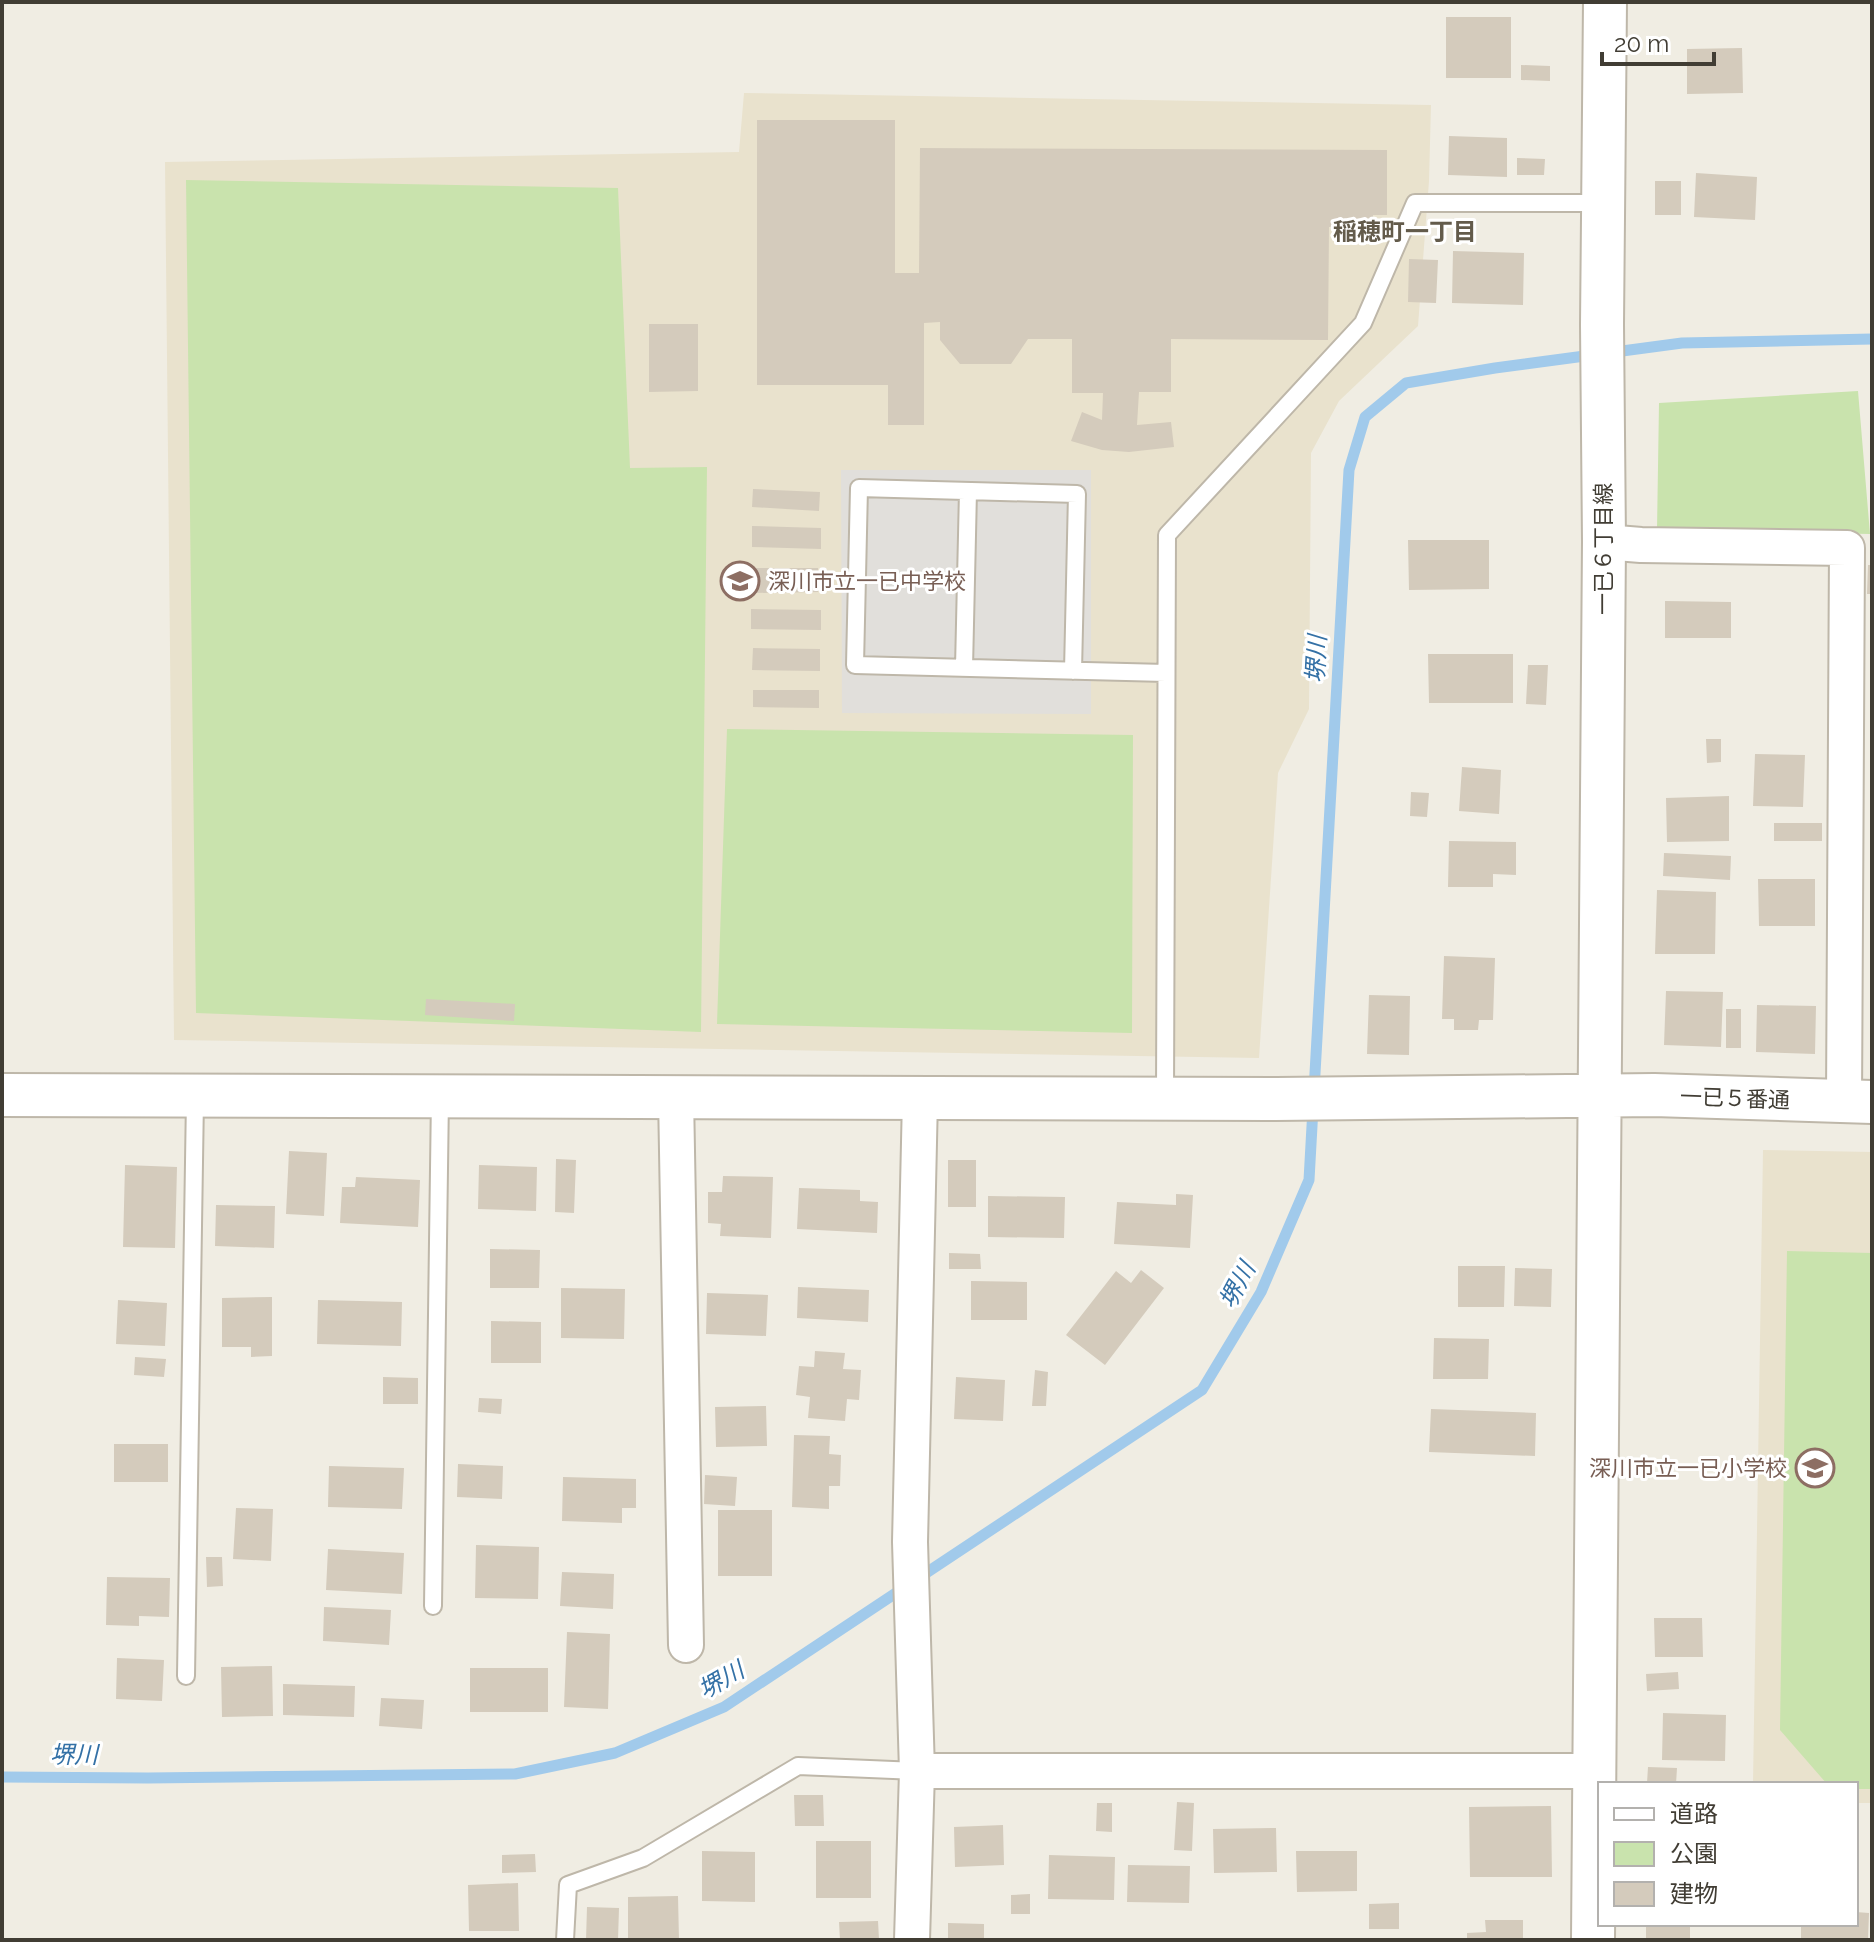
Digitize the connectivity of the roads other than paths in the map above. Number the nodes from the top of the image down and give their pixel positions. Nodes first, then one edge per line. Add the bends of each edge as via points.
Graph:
1 (1605, 2) edge
2 (1604, 203) junction
3 (968, 491) junction
4 (1604, 542) junction
5 (964, 668) junction
6 (1073, 671) junction
7 (1166, 673) junction
8 (2, 1095) edge
9 (195, 1095) junction
10 (440, 1096) junction
11 (676, 1096) junction
12 (1599, 1096) junction
13 (1165, 1097) junction
14 (920, 1098) junction
15 (1858, 1102) edge
16 (433, 1606) dead end
17 (686, 1645) dead end
18 (186, 1676) dead end
19 (917, 1771) junction
20 (1594, 1771) junction
21 (565, 1940) edge
22 (912, 1940) edge
23 (1593, 1940) edge

1 - 2 street, 一已６丁目線
2 - 4 street, 一已６丁目線
2 - 7 lane via 1415,203 1363,323 1167,535
3 - 5 lane
3 - 5 lane via 859,488 855,650 855,665
3 - 6 lane via 1077,494
4 - 12 street, 一已６丁目線
4 - 15 street via 1847,548
5 - 6 lane
6 - 7 lane
7 - 13 lane
8 - 9 street, 一已５番通
9 - 10 street, 一已５番通
9 - 18 lane
10 - 11 street, 一已５番通
10 - 16 lane
11 - 14 street, 一已５番通
11 - 17 street
12 - 13 street, 一已５番通
12 - 15 street, 一已５番通
12 - 20 street, 一已６丁目線
13 - 14 street, 一已５番通
14 - 19 street via 910,1542
19 - 20 street
19 - 21 lane via 798,1766 643,1858 568,1885
19 - 22 street
20 - 23 street, 一已６丁目線

